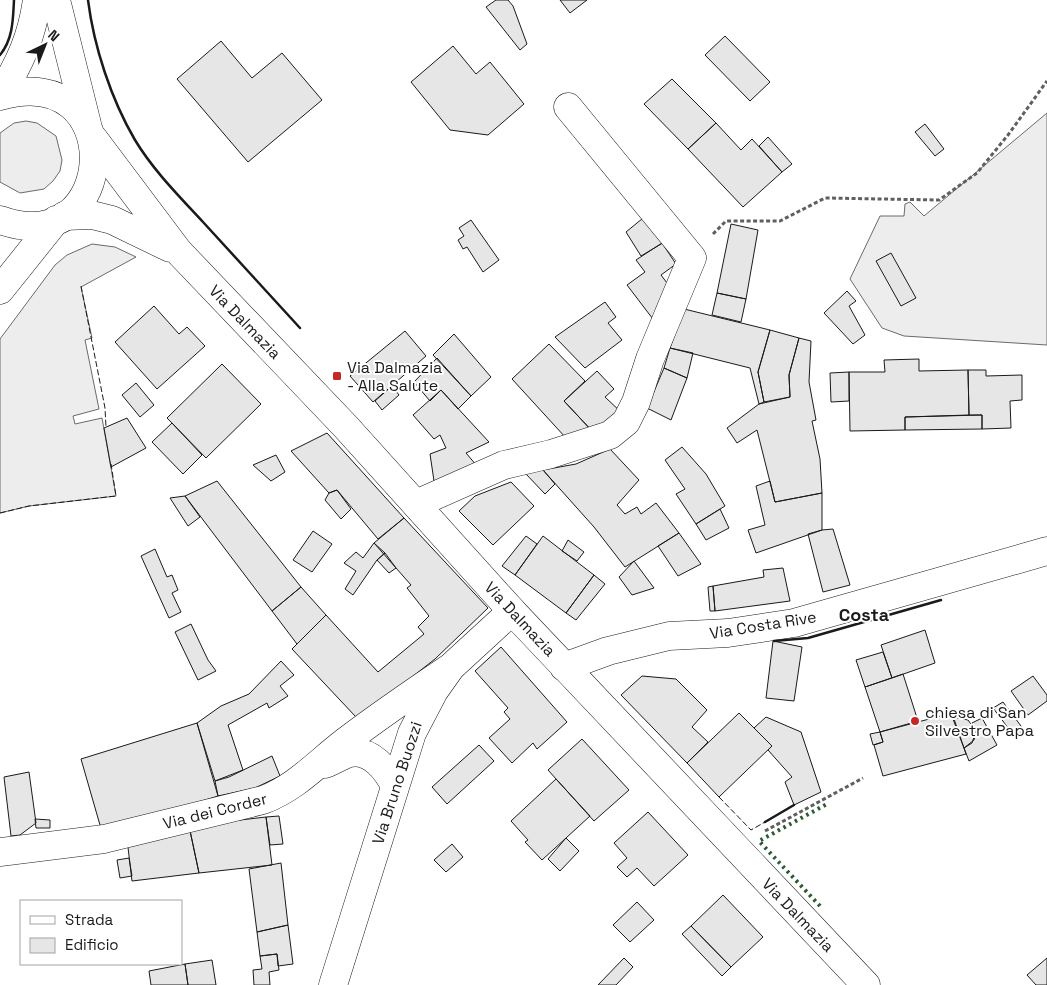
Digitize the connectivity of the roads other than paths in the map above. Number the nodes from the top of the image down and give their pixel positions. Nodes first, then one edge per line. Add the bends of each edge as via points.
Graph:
1 (37, 0) edge
2 (56, 0) edge
3 (0, 95) edge
4 (568, 107) dead end
5 (90, 133) junction
6 (60, 218) junction
7 (0, 220) edge
8 (178, 251) junction
9 (0, 290) edge
10 (416, 504) junction
11 (1047, 551) edge
12 (512, 611) junction
13 (564, 667) junction
14 (451, 668) junction
15 (316, 768) junction
16 (395, 786) junction
17 (0, 852) edge
18 (333, 985) edge
19 (866, 985) edge

1 - 3 street via 34,26 24,54
2 - 5 street, Via Dalmazia
3 - 5 street via 19,91 40,92 59,98 76,111
4 - 10 street via 692,258 626,422 610,435 504,465
5 - 6 street via 95,160 91,182 80,202
5 - 8 street, Via Dalmazia
6 - 7 street, Via Dalmazia via 36,226 15,226
6 - 8 street, Via Dalmazia via 92,215 112,220
6 - 9 street
8 - 10 street, Via Dalmazia
10 - 12 street, Via Dalmazia
11 - 13 street, Via Costa Rive via 794,623 728,633 669,636 608,651
12 - 13 street, Via Dalmazia
12 - 14 street, Via Bruno Buozzi
13 - 19 street, Via Dalmazia
14 - 15 street, Via dei Corder via 348,739
14 - 16 street, Via Bruno Buozzi via 422,711
15 - 16 street via 351,753 361,754 388,772
15 - 17 street, Via dei Corder via 279,794 263,800 104,839
16 - 18 street, Via Bruno Buozzi

